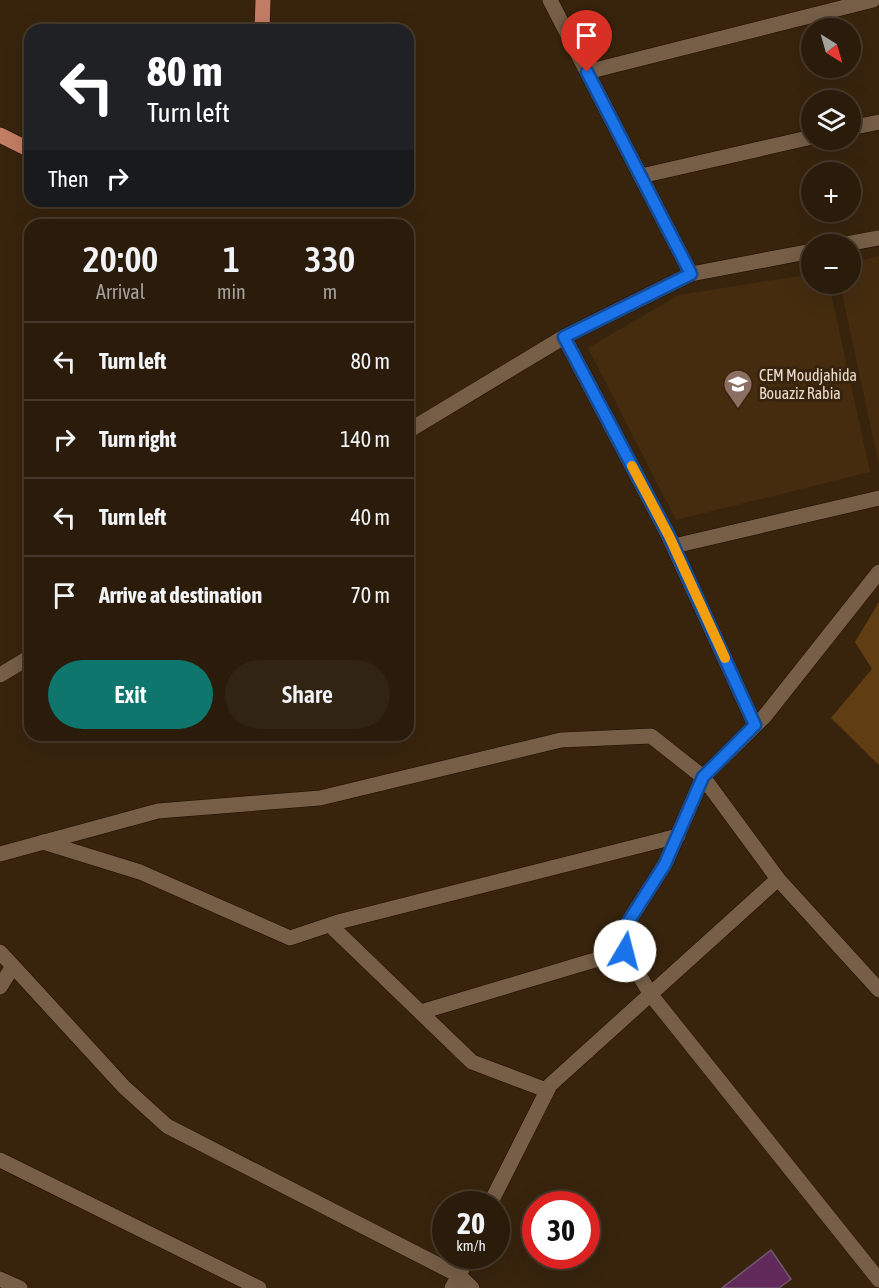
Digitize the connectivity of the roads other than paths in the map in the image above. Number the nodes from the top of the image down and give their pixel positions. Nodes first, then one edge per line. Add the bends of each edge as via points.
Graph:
1 (263, 0) edge
2 (549, 0) edge
3 (873, 0) edge
4 (262, 24) edge
5 (587, 72) junction
6 (879, 122) edge
7 (861, 126) edge
8 (0, 135) edge
9 (801, 140) edge
10 (24, 147) edge
11 (641, 176) junction
12 (879, 238) edge
13 (861, 241) edge
14 (801, 253) edge
15 (691, 274) junction
16 (564, 337) junction
17 (414, 426) edge
18 (879, 498) edge
19 (669, 536) junction
20 (879, 572) edge
21 (24, 661) edge
22 (0, 675) edge
23 (755, 725) junction
24 (703, 777) junction
25 (678, 836) junction
26 (43, 842) junction
27 (0, 854) edge
28 (778, 879) junction
29 (330, 925) junction
30 (625, 951) junction
31 (0, 952) edge
32 (13, 966) junction
33 (0, 987) edge
34 (879, 990) edge
35 (651, 995) junction
36 (421, 1012) junction
37 (546, 1090) junction
38 (0, 1160) edge
39 (496, 1191) edge
40 (0, 1278) edge
41 (879, 1280) edge
42 (456, 1282) edge
43 (20, 1288) edge
44 (259, 1288) edge
45 (472, 1288) edge

1 - 4 main road
2 - 5 street
3 - 5 street
5 - 11 street
6 - 7 street
8 - 10 main road
9 - 11 street
11 - 15 street
12 - 13 street
14 - 15 street
15 - 16 street
16 - 17 street
16 - 19 street
18 - 19 street via 674,546
19 - 23 street
20 - 23 street
21 - 22 street
23 - 24 street
24 - 25 street
24 - 26 street via 651,736 561,740 320,798 158,811
24 - 28 street
25 - 29 street
25 - 30 street via 627,924
26 - 27 street
26 - 29 street via 140,872 290,938
28 - 34 street
28 - 35 street
29 - 36 street
30 - 35 street
30 - 36 street
31 - 32 street
32 - 33 street
32 - 42 street via 124,1087 167,1126
35 - 37 street
35 - 41 street
36 - 37 street via 472,1062
37 - 39 street
38 - 44 street
40 - 43 street
42 - 45 street

